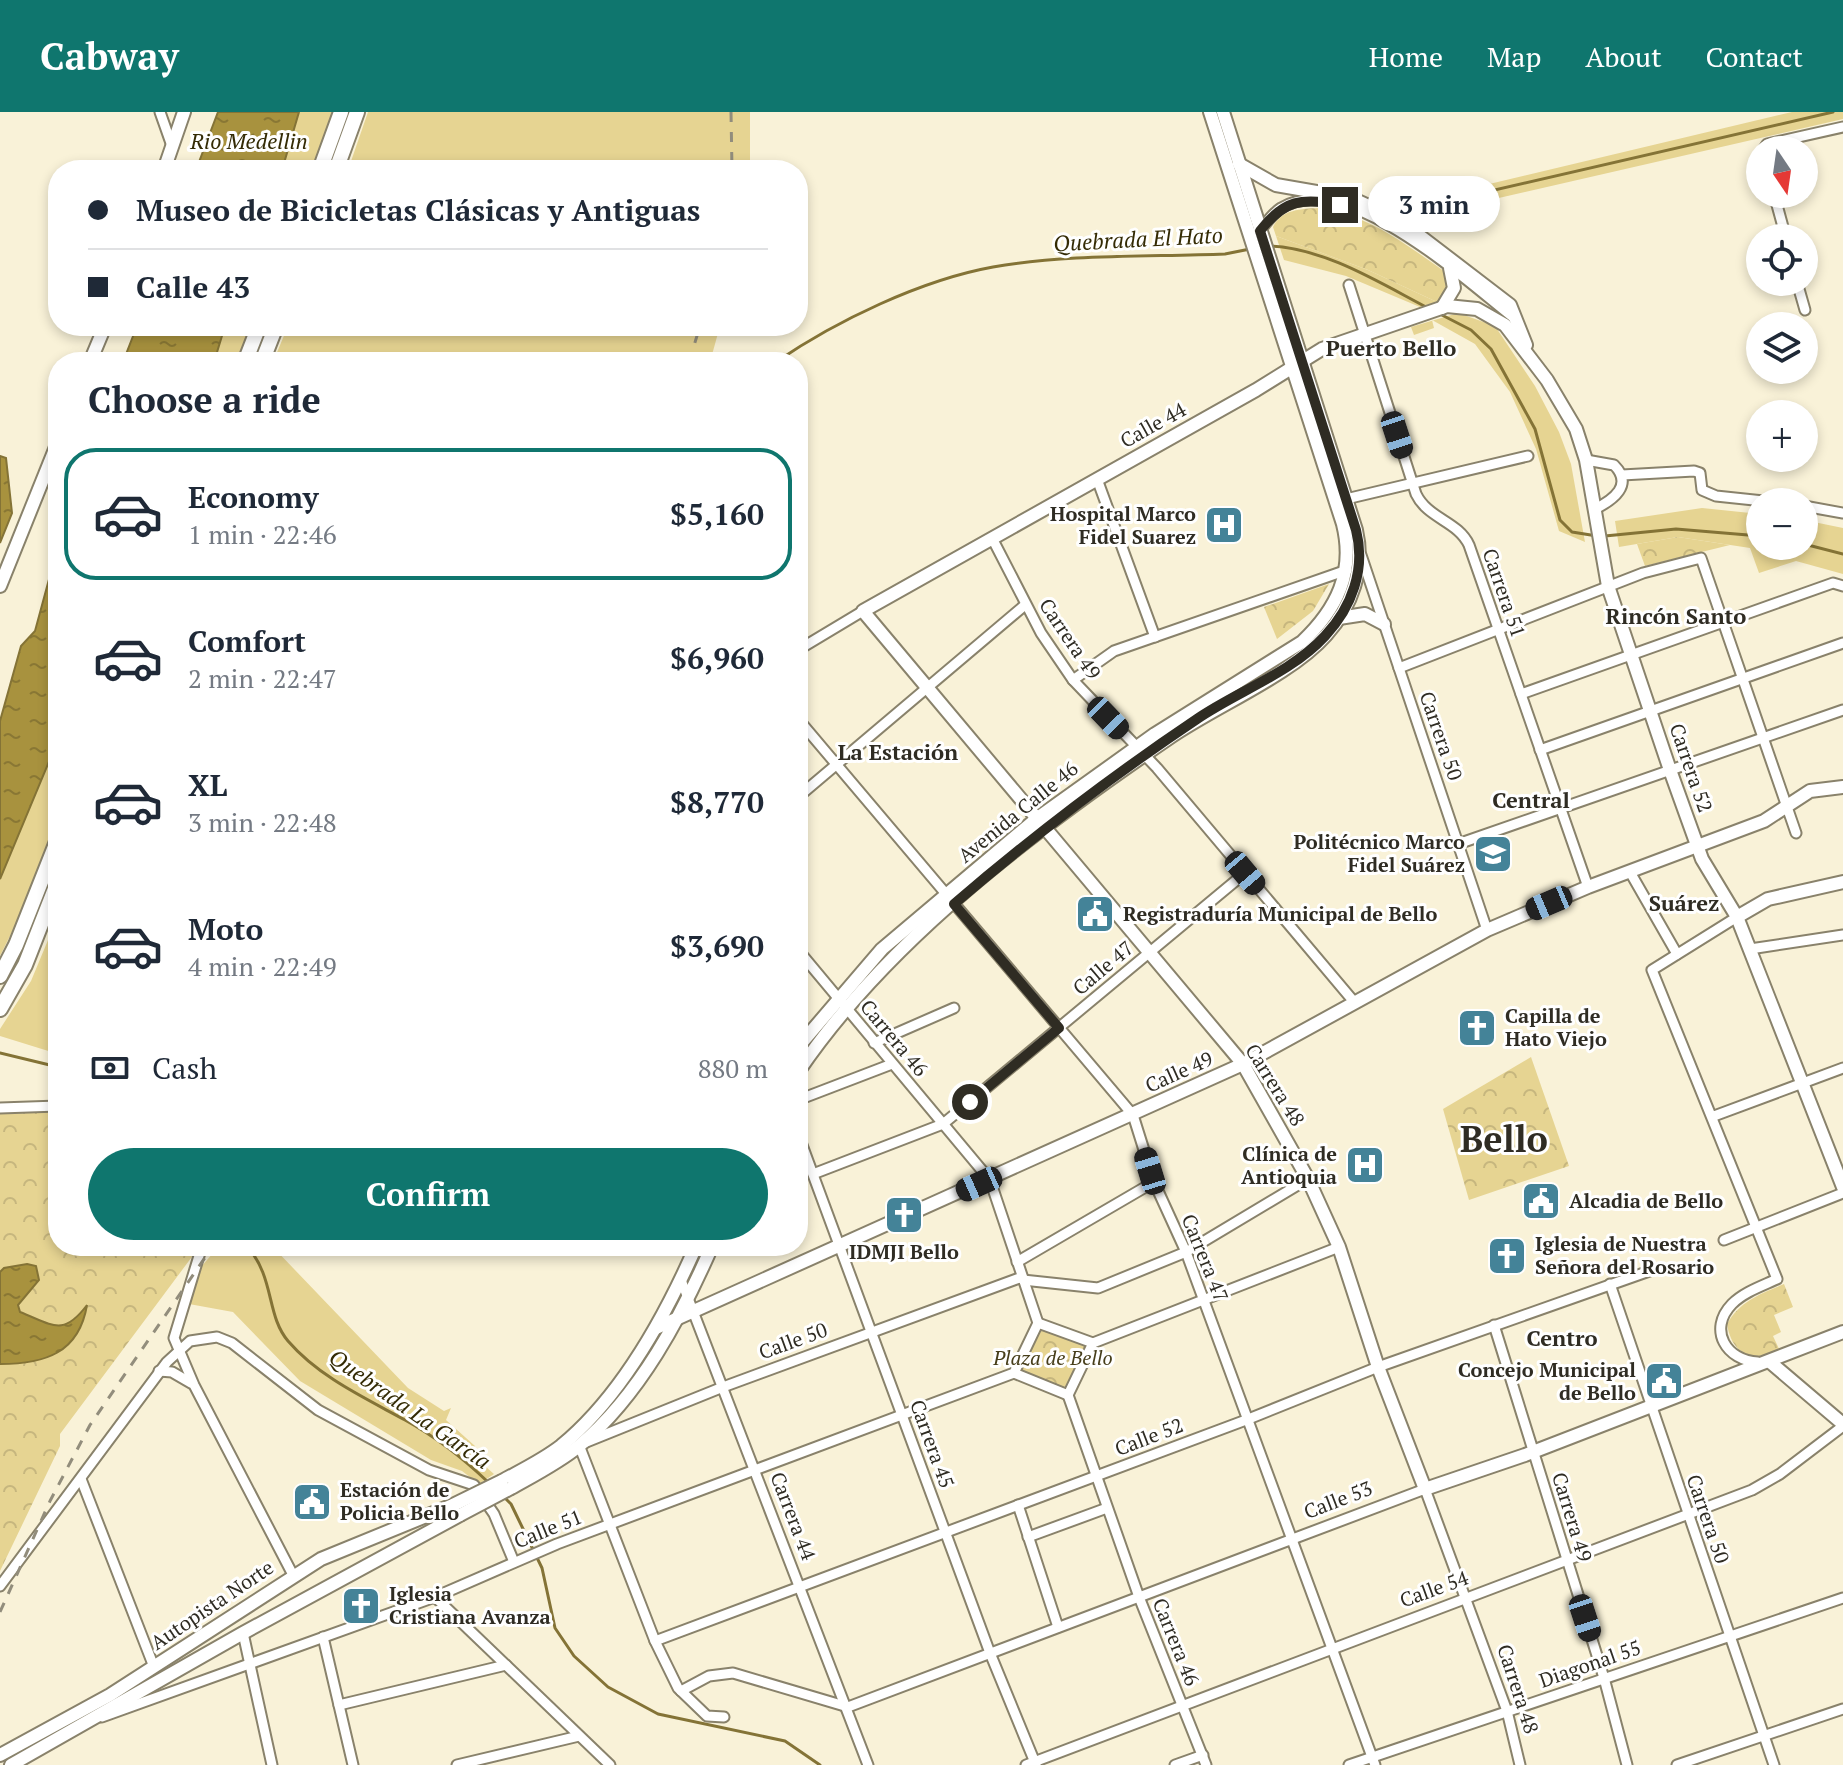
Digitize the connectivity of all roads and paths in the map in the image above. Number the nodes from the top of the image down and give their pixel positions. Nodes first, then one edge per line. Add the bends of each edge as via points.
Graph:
1 (160, 112) edge
2 (184, 112) edge
3 (341, 112) edge
4 (357, 112) edge
5 (1208, 112) edge
6 (1225, 112) edge
7 (1843, 127) edge
8 (1223, 132) junction
9 (1808, 136) edge
10 (172, 146) junction
11 (167, 160) edge
12 (324, 160) edge
13 (340, 160) edge
14 (1239, 164) junction
15 (1257, 235) junction
16 (1450, 268) junction
17 (1349, 285) dead end
18 (1801, 296) edge
19 (1442, 308) junction
20 (1805, 310) dead end
21 (1518, 321) junction
22 (1364, 334) junction
23 (1530, 356) junction
24 (1297, 364) junction
25 (1528, 456) dead end
26 (1586, 460) junction
27 (48, 467) edge
28 (1622, 475) junction
29 (1097, 479) junction
30 (1413, 483) junction
31 (1346, 499) junction
32 (1746, 499) edge
33 (1595, 509) junction
34 (1818, 509) edge
35 (1843, 513) edge
36 (992, 538) junction
37 (1360, 552) junction
38 (1347, 570) junction
39 (0, 586) edge
40 (1608, 586) junction
41 (1843, 586) edge
42 (1025, 605) junction
43 (863, 611) junction
44 (1339, 618) junction
45 (1724, 622) junction
46 (1384, 624) junction
47 (1498, 629) junction
48 (1155, 637) junction
49 (1843, 643) edge
50 (808, 644) edge
51 (1631, 655) junction
52 (1399, 668) junction
53 (1744, 678) junction
54 (1073, 680) junction
55 (926, 688) junction
56 (1521, 694) junction
57 (1843, 710) edge
58 (1650, 711) junction
59 (808, 731) edge
60 (1764, 737) junction
61 (1540, 750) junction
62 (1140, 751) junction
63 (836, 764) junction
64 (1670, 770) junction
65 (1843, 787) edge
66 (808, 788) edge
67 (1788, 806) junction
68 (1561, 808) junction
69 (1039, 825) junction
70 (1796, 833) dead end
71 (1458, 844) junction
72 (1698, 847) junction
73 (48, 864) edge
74 (1630, 872) junction
75 (1245, 873) junction
76 (1843, 882) edge
77 (1588, 887) junction
78 (951, 900) junction
79 (48, 906) edge
80 (1737, 917) junction
81 (1487, 930) junction
82 (1843, 935) edge
83 (1750, 949) junction
84 (1149, 954) junction
85 (1677, 954) junction
86 (808, 963) edge
87 (0, 976) edge
88 (1355, 1003) junction
89 (841, 1004) junction
90 (954, 1008) dead end
91 (0, 1009) edge
92 (1059, 1028) junction
93 (808, 1037) edge
94 (874, 1043) junction
95 (808, 1056) edge
96 (892, 1064) junction
97 (1243, 1064) junction
98 (1843, 1068) edge
99 (1804, 1082) junction
100 (808, 1096) edge
101 (48, 1106) edge
102 (0, 1108) edge
103 (1133, 1115) junction
104 (1714, 1116) junction
105 (943, 1124) junction
106 (808, 1161) edge
107 (813, 1174) junction
108 (1308, 1179) junction
109 (990, 1180) junction
110 (1154, 1182) junction
111 (1843, 1190) edge
112 (1756, 1225) junction
113 (1724, 1240) dead end
114 (840, 1247) junction
115 (1339, 1247) junction
116 (1186, 1252) junction
117 (199, 1256) edge
118 (692, 1256) edge
119 (707, 1256) edge
120 (1017, 1262) junction
121 (1655, 1269) dead end
122 (1023, 1278) junction
123 (681, 1280) junction
124 (1610, 1284) junction
125 (688, 1297) junction
126 (1203, 1300) junction
127 (694, 1311) junction
128 (677, 1319) junction
129 (1038, 1323) junction
130 (1494, 1325) junction
131 (656, 1328) junction
132 (1843, 1332) edge
133 (872, 1333) junction
134 (1093, 1343) junction
135 (178, 1352) junction
136 (1770, 1362) junction
137 (1378, 1367) junction
138 (159, 1371) junction
139 (1014, 1373) junction
140 (194, 1385) junction
141 (723, 1387) junction
142 (1068, 1395) junction
143 (1650, 1408) junction
144 (902, 1415) junction
145 (1246, 1420) junction
146 (1843, 1425) edge
147 (579, 1445) junction
148 (1533, 1452) junction
149 (756, 1470) junction
150 (1096, 1476) junction
151 (81, 1479) junction
152 (506, 1485) junction
153 (1425, 1489) junction
154 (1018, 1505) junction
155 (1107, 1508) junction
156 (457, 1510) junction
157 (1688, 1514) junction
158 (610, 1524) junction
159 (946, 1533) junction
160 (1028, 1537) junction
161 (1292, 1539) junction
162 (1566, 1559) junction
163 (514, 1562) junction
164 (293, 1575) junction
165 (0, 1586) edge
166 (801, 1587) junction
167 (1465, 1596) junction
168 (435, 1597) junction
169 (1139, 1597) junction
170 (1843, 1598) edge
171 (1058, 1627) junction
172 (243, 1633) junction
173 (1731, 1636) junction
174 (323, 1637) junction
175 (655, 1641) junction
176 (1333, 1646) junction
177 (990, 1653) junction
178 (249, 1665) junction
179 (506, 1665) junction
180 (154, 1667) junction
181 (1604, 1678) junction
182 (681, 1691) junction
183 (1182, 1704) junction
184 (339, 1705) junction
185 (848, 1707) junction
186 (1843, 1709) edge
187 (1507, 1711) junction
188 (724, 1717) dead end
189 (96, 1719) junction
190 (1764, 1735) junction
191 (579, 1736) junction
192 (0, 1755) edge
193 (1204, 1760) edge
194 (1374, 1761) edge
195 (1032, 1764) edge
196 (11, 1765) edge
197 (272, 1765) edge
198 (353, 1765) edge
199 (457, 1765) edge
200 (610, 1765) edge
201 (868, 1765) edge
202 (1175, 1765) edge
203 (1349, 1765) edge
204 (1520, 1765) edge
205 (1627, 1765) edge
206 (1677, 1765) edge
207 (1774, 1765) edge

1 - 10 street
2 - 10 main road
3 - 12 highway
4 - 13 highway
5 - 8 main road
6 - 8 main road
7 - 9 street
8 - 14 main road
8 - 15 main road
10 - 11 main road
14 - 15 main road
14 - 21 main road via 1279,186 1336,194 1388,213 1506,302
15 - 16 street via 1285,206 1305,201 1334,204 1387,223
15 - 24 main road
16 - 19 main road via 1453,293
16 - 21 street
17 - 22 street, Carrera 51
18 - 20 street
19 - 22 main road, Calle 44
19 - 23 main road, Calle 44 via 1487,313 1505,325
21 - 23 main road
22 - 24 main road, Calle 44
22 - 30 street, Carrera 51
23 - 26 main road, Carrera 52 via 1569,415
24 - 29 main road, Calle 44
24 - 31 main road
24 - 38 main road via 1343,524
25 - 30 street
26 - 28 street via 1614,465
26 - 33 main road, Carrera 52
27 - 39 main road
28 - 32 street via 1694,471 1700,473 1702,490
28 - 33 street via 1616,497
29 - 36 main road, Calle 44
29 - 48 street
30 - 31 street
30 - 47 street, Carrera 51 via 1425,509 1465,537
31 - 37 main road
33 - 40 main road, Carrera 52
34 - 35 street
36 - 42 street, Carrera 49
36 - 43 main road, Calle 44
37 - 44 main road, Avenida Calle 46 via 1356,584
37 - 46 street, Carrera 50
38 - 48 street
38 - 62 main road, Avenida Calle 46 via 1336,603 1302,642
40 - 45 street via 1701,558
40 - 47 street
40 - 51 main road, Carrera 52
41 - 45 street via 1833,583
42 - 54 street, Carrera 49
42 - 55 street
43 - 50 street, Calle 44
43 - 55 main road, Carrera 48
44 - 46 main road via 1365,614
44 - 62 main road, Avenida Calle 46 via 1304,655
45 - 51 street
45 - 53 street
46 - 52 street, Carrera 50
47 - 52 street
47 - 56 street, Carrera 51
48 - 54 street via 1104,656
49 - 53 street
51 - 56 street
51 - 58 main road, Carrera 52
52 - 71 street, Carrera 50
53 - 58 street
53 - 60 street
54 - 62 street, Carrera 49
55 - 63 street
55 - 69 main road, Carrera 48
56 - 61 street, Carrera 51
57 - 60 street
58 - 61 street
58 - 64 main road, Carrera 52
59 - 63 street, Carrera 47
60 - 64 street
60 - 67 street
61 - 68 street, Carrera 51
62 - 69 main road, Avenida Calle 46
62 - 75 street, Carrera 49
63 - 66 street
63 - 78 street, Carrera 47
64 - 68 street
64 - 72 main road, Carrera 52
65 - 67 main road, Calle 49 via 1810,791
67 - 70 street
67 - 72 main road, Calle 49
68 - 71 street
68 - 77 street, Carrera 51
69 - 78 main road, Avenida Calle 46
69 - 84 main road, Carrera 48
71 - 81 street, Carrera 50
72 - 74 main road, Calle 49
72 - 80 main road, Carrera 52
73 - 87 highway
74 - 77 main road, Calle 49
74 - 85 street
75 - 84 street, Calle 47
75 - 88 street, Carrera 49
76 - 80 main road via 1768,899
77 - 81 main road, Calle 49
78 - 89 main road, Avenida Calle 46
78 - 92 street, Carrera 47
79 - 91 highway
80 - 83 main road, Carrera 52
80 - 85 street
81 - 88 main road, Calle 49
82 - 83 street
83 - 99 main road, Carrera 52
84 - 92 street, Calle 47
84 - 97 main road, Carrera 48
85 - 104 street via 1652,970
86 - 89 street, Carrera 46
88 - 97 main road, Calle 49
89 - 93 main road, Avenida Calle 46
89 - 94 street, Carrera 46
89 - 95 main road, Avenida Calle 46
90 - 94 street
92 - 103 street, Carrera 47
92 - 105 street, Calle 47
94 - 96 street, Carrera 46
96 - 100 street
96 - 105 street, Carrera 46
97 - 103 main road, Calle 49
97 - 108 main road, Carrera 48
98 - 99 street
99 - 104 street
99 - 111 main road, Carrera 52
101 - 102 street
103 - 109 main road, Calle 49
103 - 110 street, Carrera 47
104 - 112 street
105 - 107 street, Calle 47
105 - 109 street, Carrera 46
106 - 107 street, Carrera 45
107 - 114 street, Carrera 45
108 - 115 main road, Carrera 48
108 - 116 street, Calle 50
109 - 114 main road, Calle 49
109 - 120 street, Carrera 46
110 - 116 street, Carrera 47
110 - 120 street
111 - 112 street
112 - 113 street
112 - 136 street via 1777,1279 1728,1310 1720,1332 1727,1350 1749,1362
114 - 127 main road, Calle 49
114 - 133 street, Carrera 45
115 - 126 street
115 - 137 main road, Carrera 48
116 - 122 street, Calle 50 via 1098,1288
116 - 126 street, Carrera 47
117 - 135 street via 174,1331
118 - 123 main road
119 - 125 main road
120 - 122 street, Carrera 46
121 - 124 street, Calle 52
122 - 129 street, Carrera 46
122 - 133 street, Calle 50
123 - 125 street, Carrera 44
123 - 131 main road
124 - 130 street, Calle 52
124 - 143 street, Carrera 50
125 - 127 street, Carrera 44
125 - 128 main road
126 - 134 street
126 - 145 street, Carrera 47
127 - 128 main road, Calle 49
127 - 141 street, Carrera 44
128 - 131 main road, Calle 49
128 - 147 main road via 646,1367
129 - 134 street
129 - 139 street
130 - 137 street, Calle 52
130 - 148 street, Carrera 49
131 - 152 main road via 575,1434
132 - 136 main road, Calle 53
133 - 141 street, Calle 50
133 - 144 street, Carrera 45
134 - 142 street
135 - 138 street
135 - 140 street
135 - 163 street via 202,1338 228,1341 318,1410 429,1470 474,1485 494,1514
136 - 143 main road, Calle 53
136 - 146 main road
137 - 145 street, Calle 52
137 - 153 main road, Carrera 48
138 - 140 street
138 - 151 street
139 - 142 street
139 - 144 street, Calle 51
140 - 164 street
141 - 147 street, Calle 50
141 - 149 street, Carrera 44
142 - 150 street, Carrera 46
143 - 148 main road, Calle 53
143 - 157 street, Carrera 50
144 - 149 street, Calle 51
144 - 159 street, Carrera 45
145 - 150 street, Calle 52
145 - 161 street, Carrera 47
146 - 157 street, Calle 54 via 1766,1483
147 - 152 main road
147 - 158 street
148 - 153 main road, Calle 53
148 - 162 street, Carrera 49
149 - 158 street, Calle 51
149 - 166 street, Carrera 44
150 - 154 street, Calle 52
150 - 155 street, Carrera 46
151 - 165 street
151 - 180 street
152 - 156 main road, bridge
153 - 161 street, Calle 53
153 - 167 street, Carrera 48
154 - 159 street, Calle 52
154 - 160 street
155 - 160 street
155 - 169 street, Carrera 46
156 - 164 main road, Autopista Norte via 352,1545
156 - 172 main road, Autopista Norte
157 - 162 street, Calle 54
157 - 173 street, Carrera 50
158 - 163 street, Calle 51
158 - 175 street
159 - 166 street, Calle 52
159 - 177 street, Carrera 45
160 - 171 street
161 - 169 street, Calle 53
161 - 176 street, Carrera 47
162 - 167 street, Calle 54
162 - 181 street, Carrera 49
163 - 168 street, Calle 51
164 - 180 main road, Autopista Norte
166 - 175 street, Calle 52
166 - 185 street, Carrera 44
167 - 176 street, Calle 54
167 - 187 street, Carrera 48
168 - 174 street, Calle 51
168 - 179 street
169 - 171 street, Calle 53
169 - 183 street, Carrera 46
170 - 173 street, Diagonal 55
171 - 177 street, Calle 53
172 - 178 street
172 - 189 main road, Autopista Norte
173 - 181 street, Diagonal 55
173 - 190 street, Carrera 50
174 - 178 street, Calle 51
174 - 184 street
175 - 182 street
176 - 183 street, Calle 54
176 - 194 street, Carrera 47
177 - 185 street, Calle 53
177 - 195 street, Carrera 45
178 - 189 street, Calle 51
178 - 197 street
179 - 184 street
179 - 191 street
180 - 192 main road, Autopista Norte
181 - 187 street, Diagonal 55
181 - 205 street, Carrera 49
182 - 185 street via 709,1676 733,1673
182 - 188 street via 707,1716
183 - 193 street, Carrera 46
183 - 195 street, Calle 54
184 - 198 street
185 - 201 street, Carrera 44
186 - 190 street
187 - 194 street, Diagonal 55
187 - 204 street, Carrera 48
189 - 196 main road, Autopista Norte
190 - 206 street
190 - 207 street, Carrera 50
191 - 199 street
191 - 200 street
193 - 202 street
194 - 203 street, Diagonal 55

